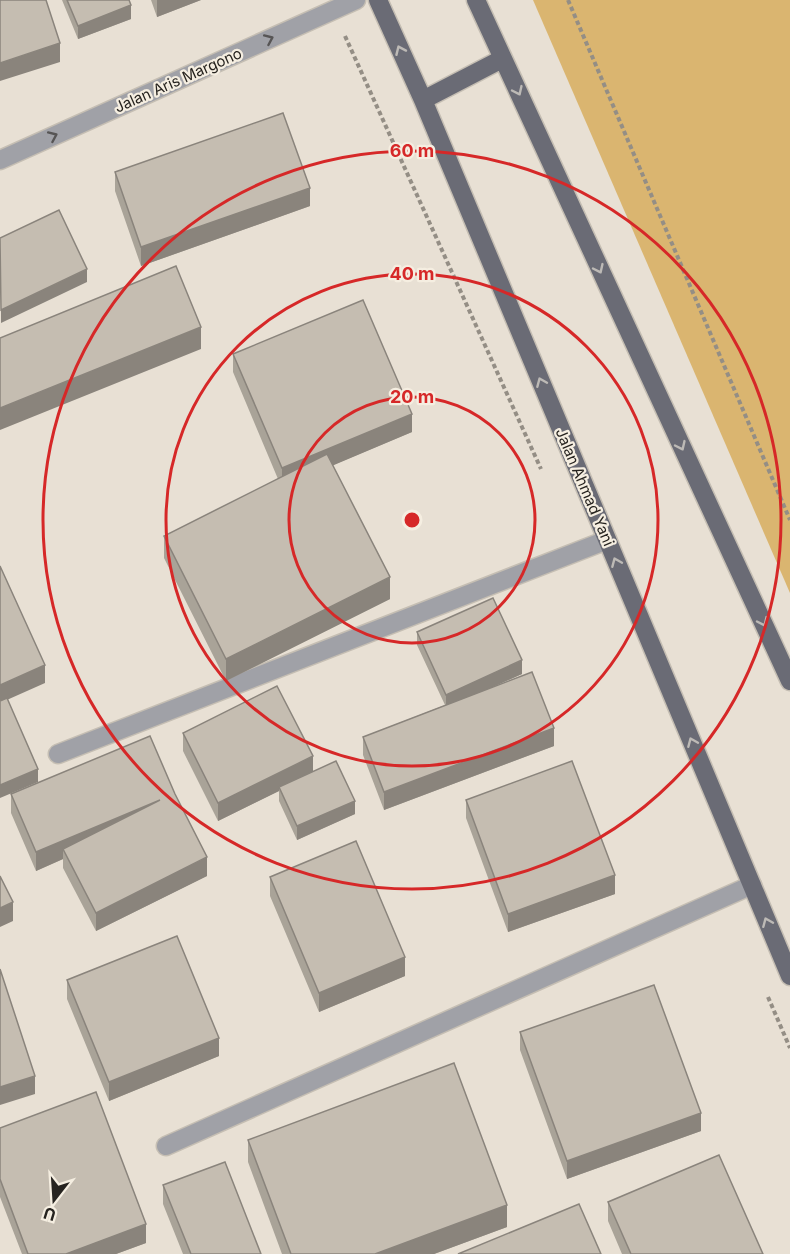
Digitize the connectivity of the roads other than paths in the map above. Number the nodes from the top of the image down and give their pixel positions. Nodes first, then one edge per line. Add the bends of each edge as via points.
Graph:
1 (356, 0) edge
2 (378, 0) edge
3 (476, 0) edge
4 (502, 59) junction
5 (423, 100) junction
6 (0, 160) edge
7 (607, 540) junction
8 (790, 681) edge
9 (58, 754) dead end
10 (752, 885) junction
11 (790, 976) edge
12 (166, 1146) dead end

6 -> 1 street, Jalan Aris Margono
5 -> 2 main road, Jalan Ahmad Yani
3 - 4 main road
4 - 5 main road
4 -> 8 main road
7 -> 5 main road, Jalan Ahmad Yani
7 - 9 street
10 -> 7 main road, Jalan Ahmad Yani
11 -> 10 main road, Jalan Ahmad Yani
10 - 12 street

